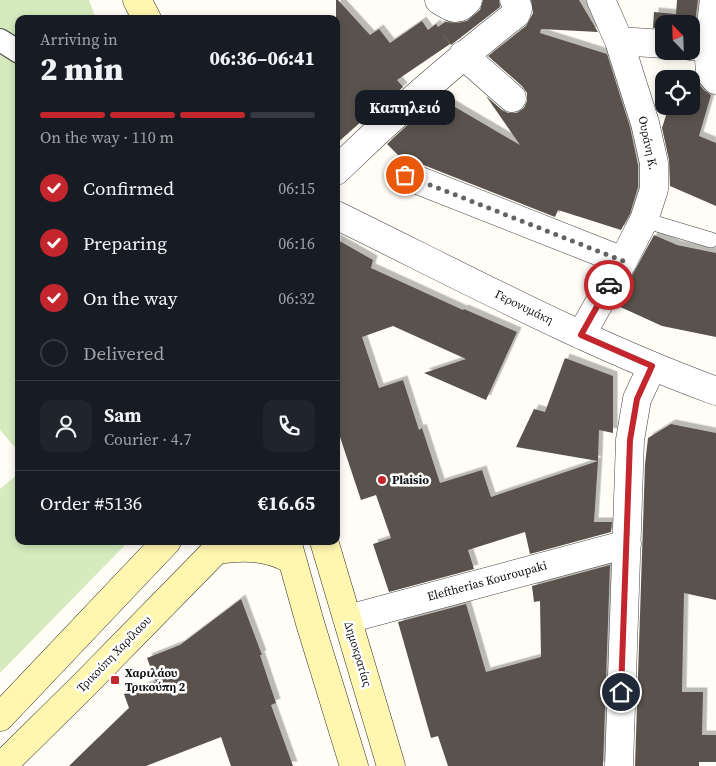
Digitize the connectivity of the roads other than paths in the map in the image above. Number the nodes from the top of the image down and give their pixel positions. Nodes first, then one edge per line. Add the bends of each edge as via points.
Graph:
1 (137, 0) edge
2 (148, 0) edge
3 (439, 0) edge
4 (468, 0) edge
5 (514, 0) edge
6 (601, 0) edge
7 (714, 0) edge
8 (145, 15) edge
9 (150, 15) edge
10 (0, 40) edge
11 (619, 41) junction
12 (655, 43) edge
13 (700, 43) edge
14 (700, 48) edge
15 (15, 49) edge
16 (463, 55) junction
17 (716, 80) edge
18 (512, 98) dead end
19 (340, 167) edge
20 (405, 175) dead end
21 (340, 217) edge
22 (644, 220) junction
23 (711, 240) dead end
24 (623, 261) junction
25 (581, 335) junction
26 (652, 366) junction
27 (716, 391) edge
28 (627, 544) junction
29 (164, 545) edge
30 (221, 545) edge
31 (325, 545) edge
32 (290, 550) edge
33 (348, 619) junction
34 (0, 717) edge
35 (2, 766) edge
36 (354, 766) edge
37 (392, 766) edge
38 (619, 766) edge

1 - 8 main road
2 - 9 main road
3 - 4 street via 455,8
5 - 16 street via 518,8 516,14
6 - 11 street, Ουράνη Κ.
7 - 13 street
10 - 15 street
11 - 12 street
11 - 22 street, Ουράνη Κ. via 654,163 654,189
14 - 17 street
16 - 18 street
16 - 19 street
20 - 24 street
21 - 25 street, Γερονυμάκη
22 - 23 lane
22 - 24 street, Ουράνη Κ.
24 - 25 street, Ουράνη Κ.
25 - 26 street, Γερονυμάκη
26 - 27 street, Γερονυμάκη
26 - 28 street via 637,399 632,422
28 - 33 street, Eleftherias Kouroupaki
28 - 38 street
29 - 34 main road
30 - 32 main road via 258,548 281,554
30 - 35 main road, Τρικούπη Χαρίλαου
31 - 33 main road, Δημοκρατίας
32 - 36 main road
33 - 37 main road, Δημοκρατίας

